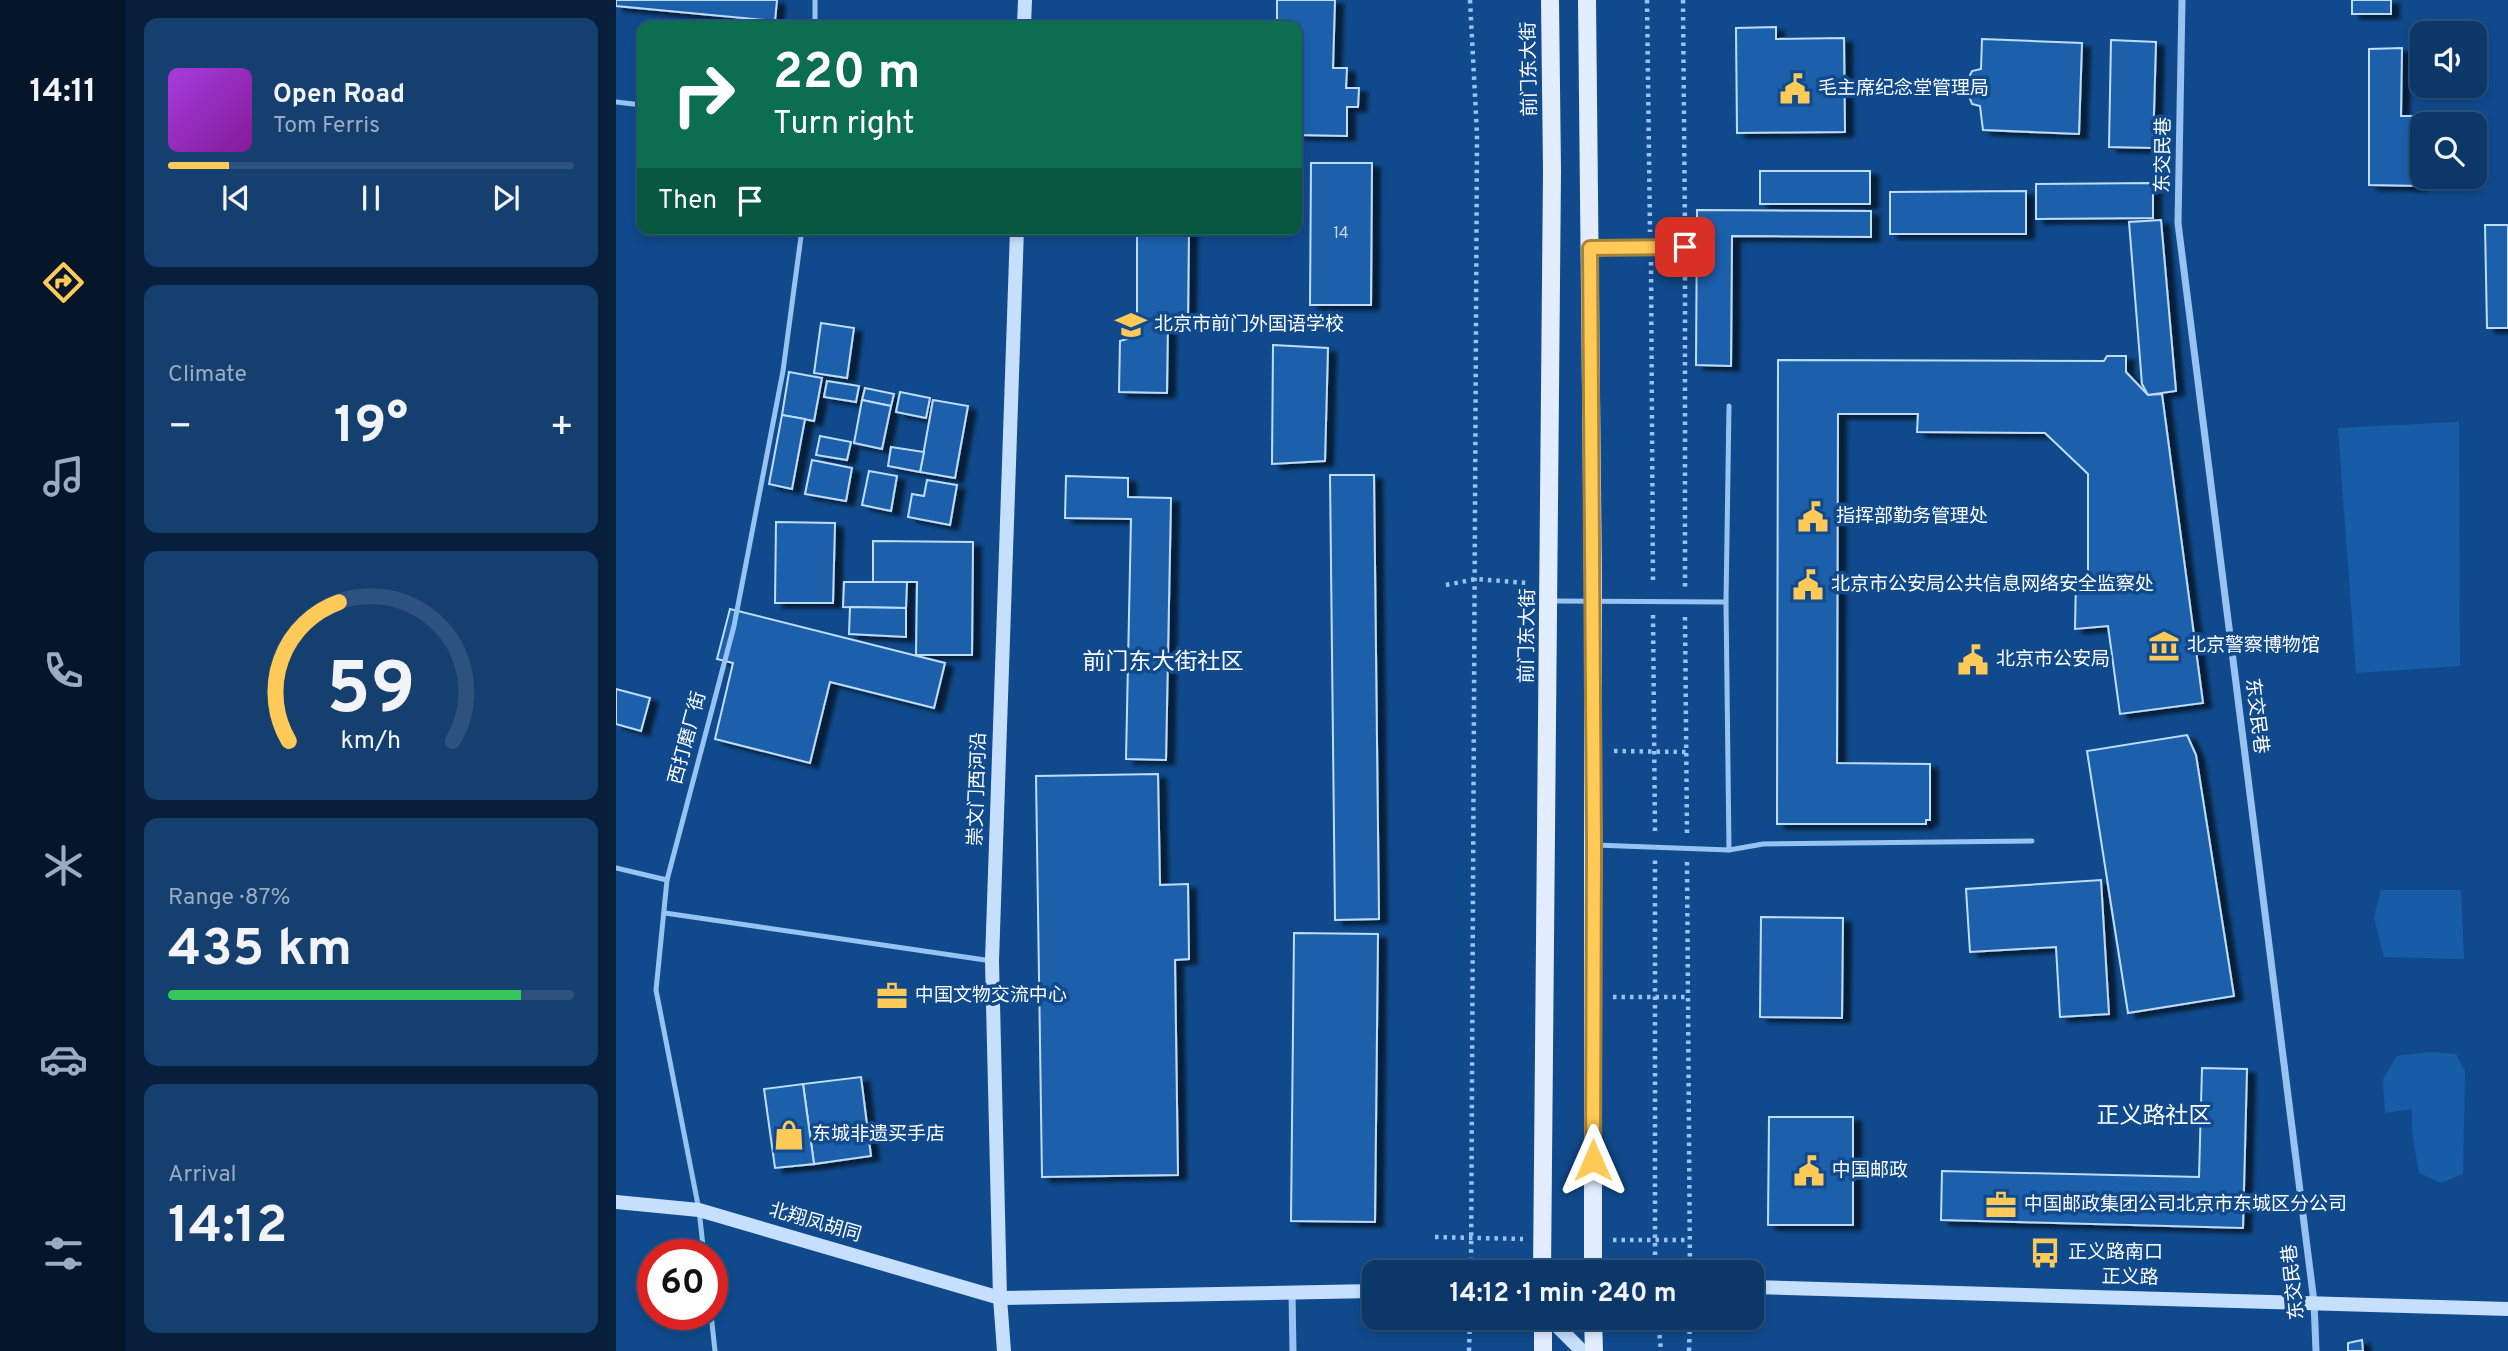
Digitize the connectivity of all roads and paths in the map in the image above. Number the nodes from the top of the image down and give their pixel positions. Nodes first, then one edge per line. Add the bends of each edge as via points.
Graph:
1 (815, 0) edge
2 (1025, 0) edge
3 (1470, 0) edge
4 (1550, 0) edge
5 (1587, 0) edge
6 (1647, 0) edge
7 (2182, 0) edge
8 (815, 21) edge
9 (1024, 21) edge
10 (616, 102) edge
11 (637, 104) edge
12 (801, 235) edge
13 (1017, 235) edge
14 (1650, 247) junction
15 (1685, 247) dead end
16 (1590, 248) junction
17 (1729, 406) dead end
18 (1593, 600) junction
19 (1549, 601) junction
20 (1653, 602) junction
21 (1726, 602) junction
22 (1614, 751) dead end
23 (1654, 752) junction
24 (1686, 752) dead end
25 (2032, 841) dead end
26 (1594, 845) junction
27 (1655, 847) junction
28 (1728, 850) junction
29 (616, 868) edge
30 (667, 880) junction
31 (664, 913) junction
32 (992, 961) junction
33 (1612, 997) dead end
34 (1656, 997) junction
35 (1687, 997) dead end
36 (616, 1202) edge
37 (699, 1210) junction
38 (702, 1239) edge
39 (1689, 1240) dead end
40 (1471, 1260) edge
41 (1542, 1260) edge
42 (1592, 1260) edge
43 (1655, 1260) edge
44 (1690, 1260) edge
45 (1764, 1287) edge
46 (1292, 1290) junction
47 (1362, 1291) edge
48 (1000, 1298) junction
49 (2314, 1302) junction
50 (2508, 1309) edge
51 (713, 1330) edge
52 (1470, 1330) edge
53 (1544, 1330) edge
54 (1561, 1330) edge
55 (1593, 1330) edge
56 (1659, 1330) edge
57 (1690, 1330) edge
58 (715, 1351) edge
59 (1004, 1351) edge
60 (1293, 1351) edge
61 (1469, 1351) edge
62 (1543, 1351) edge
63 (1582, 1351) edge
64 (1594, 1351) edge
65 (1661, 1351) edge
66 (1689, 1351) edge
67 (2316, 1351) edge

1 - 8 lane
2 - 9 street
3 - 40 path via 1477,134
4 - 19 main road, 前门东大街
5 - 16 main road
6 - 14 path
7 - 49 street, 东交民巷 via 2178,223
10 - 11 lane
12 - 30 lane, 西打磨厂街 via 783,371 734,626
13 - 32 street, 崇文门西河沿
14 - 15 lane
14 - 16 lane
14 - 20 path
16 - 18 main road
17 - 21 lane
18 - 19 lane
18 - 20 lane
18 - 26 main road
19 - 41 main road, 前门东大街
20 - 21 lane
20 - 23 path
21 - 28 lane
22 - 23 path
23 - 24 path
23 - 27 path
25 - 28 lane via 1763,844
26 - 27 lane
26 - 42 main road
27 - 28 lane
27 - 34 path
29 - 30 lane
30 - 31 lane, 西打磨厂街
31 - 32 lane
31 - 37 lane, 西打磨厂街 via 656,990
32 - 48 street, 崇文门西河沿
33 - 34 path
34 - 35 path
34 - 43 path
36 - 37 street, 北翔凤胡同
37 - 38 lane, 西打磨厂街
37 - 48 street, 北翔凤胡同
39 - 44 path
45 - 49 street, 正义路
46 - 47 street, 北翔凤胡同
46 - 48 street, 北翔凤胡同
46 - 60 street
48 - 59 street, 崇文门西河沿
49 - 50 street, 正义路
49 - 67 street, 东交民巷
51 - 58 lane
52 - 61 path
53 - 62 main road
54 - 63 street
55 - 64 main road
56 - 65 path
57 - 66 path

